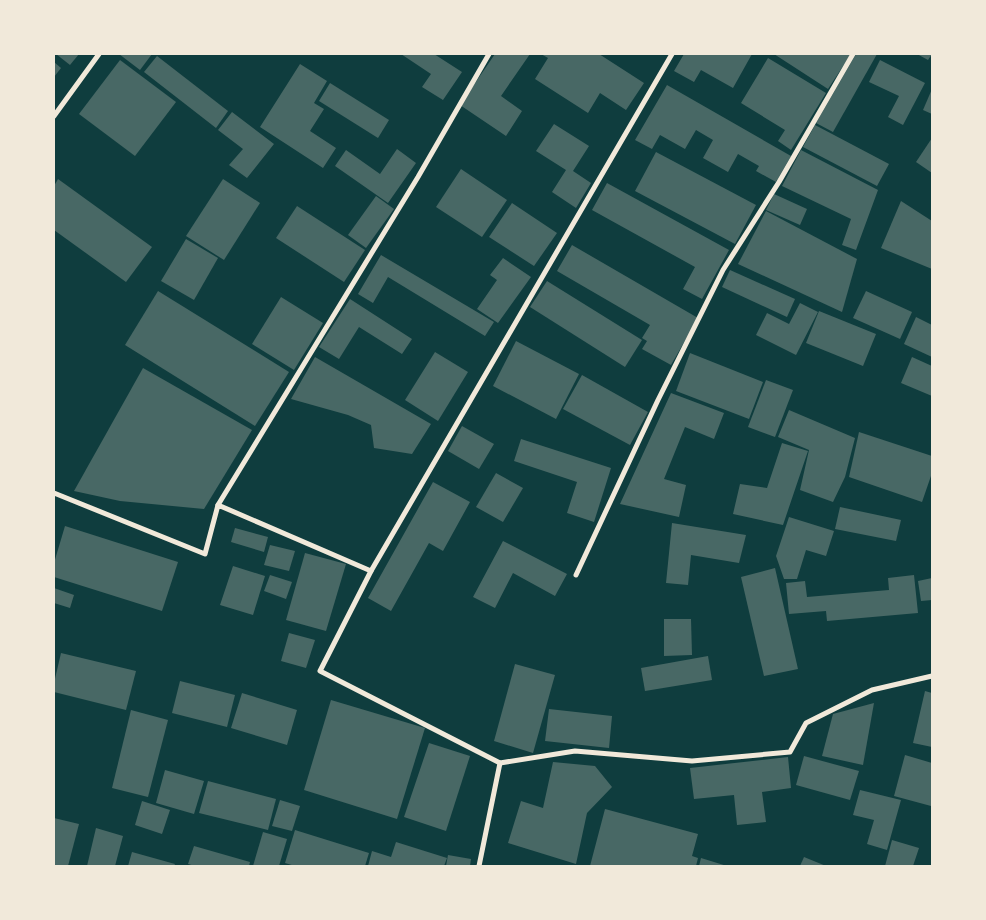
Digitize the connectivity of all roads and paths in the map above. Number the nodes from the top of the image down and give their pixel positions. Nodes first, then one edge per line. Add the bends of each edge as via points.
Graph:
1 (99, 54) edge
2 (489, 54) edge
3 (672, 54) edge
4 (853, 54) edge
5 (54, 116) edge
6 (54, 493) edge
7 (218, 505) junction
8 (371, 571) junction
9 (576, 575) dead end
10 (932, 676) edge
11 (500, 763) junction
12 (479, 866) edge

1 - 5 street
2 - 7 street
3 - 8 street
4 - 9 street via 779,182 723,270
6 - 7 street via 205,554
7 - 8 street
8 - 11 street via 320,671
10 - 11 street via 872,690 806,723 790,752 692,761 575,751
11 - 12 street

